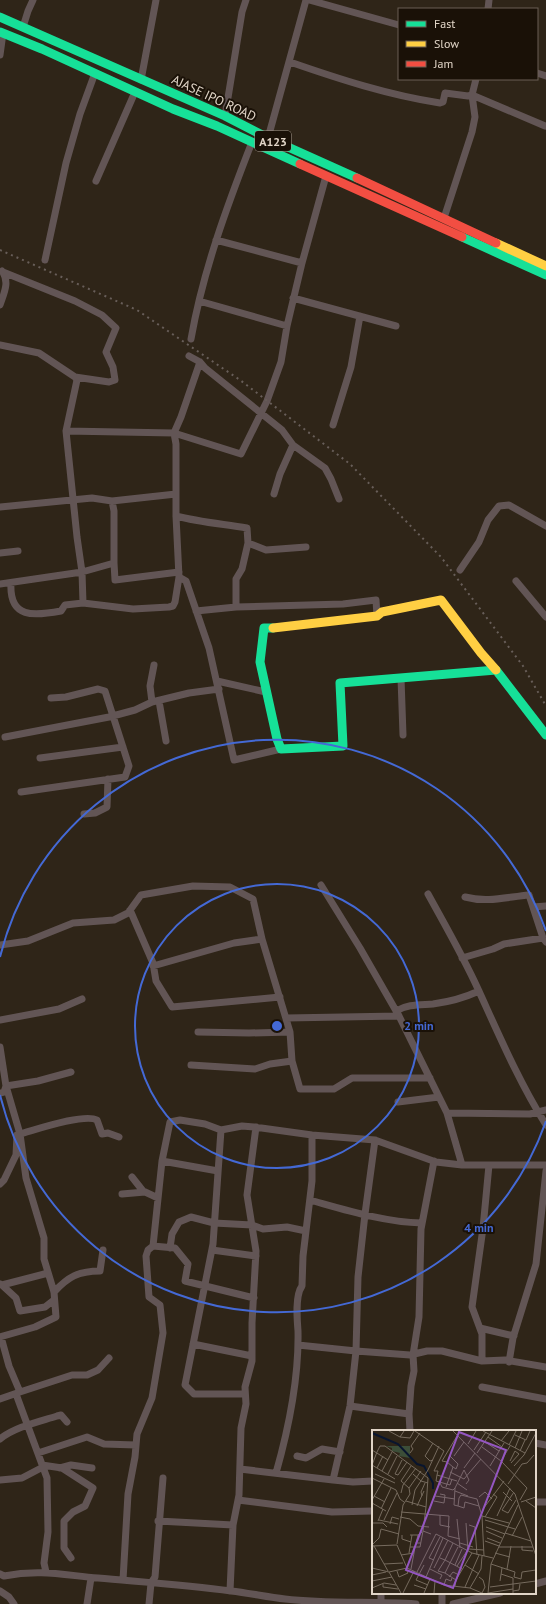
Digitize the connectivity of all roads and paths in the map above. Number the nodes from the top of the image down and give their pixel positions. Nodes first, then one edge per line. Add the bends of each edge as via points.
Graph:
1 (33, 0) edge
2 (156, 0) edge
3 (246, 0) edge
4 (306, 0) edge
5 (309, 0) edge
6 (0, 17) edge
7 (20, 26) junction
8 (398, 26) edge
9 (2, 32) edge
10 (14, 37) junction
11 (0, 55) edge
12 (290, 62) junction
13 (95, 73) junction
14 (141, 80) junction
15 (476, 80) edge
16 (135, 92) junction
17 (472, 95) junction
18 (197, 104) junction
19 (192, 116) junction
20 (225, 116) junction
21 (546, 125) edge
22 (268, 138) junction
23 (252, 142) junction
24 (326, 176) junction
25 (96, 181) dead end
26 (444, 218) junction
27 (216, 240) junction
28 (44, 260) dead end
29 (302, 263) junction
30 (546, 266) edge
31 (1, 271) edge
32 (546, 275) edge
33 (293, 298) junction
34 (199, 301) junction
35 (0, 305) edge
36 (360, 316) junction
37 (287, 326) junction
38 (396, 326) dead end
39 (191, 339) dead end
40 (0, 344) edge
41 (189, 356) dead end
42 (200, 362) junction
43 (75, 377) junction
44 (262, 414) junction
45 (333, 425) dead end
46 (66, 431) junction
47 (174, 433) junction
48 (293, 444) junction
49 (176, 494) junction
50 (274, 494) dead end
51 (339, 499) dead end
52 (72, 500) junction
53 (112, 501) junction
54 (0, 507) edge
55 (176, 516) junction
56 (546, 526) edge
57 (248, 544) junction
58 (306, 547) dead end
59 (18, 551) dead end
60 (0, 553) edge
61 (114, 563) junction
62 (460, 570) dead end
63 (82, 572) junction
64 (179, 575) junction
65 (516, 581) dead end
66 (11, 583) junction
67 (0, 584) edge
68 (83, 603) junction
69 (236, 607) junction
70 (196, 611) junction
71 (377, 616) junction
72 (546, 617) edge
73 (154, 665) dead end
74 (496, 670) junction
75 (401, 678) junction
76 (217, 681) junction
77 (219, 689) junction
78 (266, 692) junction
79 (51, 698) dead end
80 (156, 701) junction
81 (113, 716) junction
82 (403, 735) dead end
83 (546, 735) edge
84 (5, 737) dead end
85 (166, 741) dead end
86 (123, 746) junction
87 (281, 749) junction
88 (40, 758) dead end
89 (108, 779) junction
90 (21, 792) dead end
91 (84, 814) dead end
92 (321, 885) dead end
93 (428, 894) dead end
94 (465, 897) dead end
95 (546, 906) edge
96 (533, 908) junction
97 (130, 910) junction
98 (262, 939) junction
99 (544, 940) edge
100 (0, 945) edge
101 (462, 958) junction
102 (153, 966) junction
103 (479, 991) junction
104 (280, 997) junction
105 (82, 999) dead end
106 (397, 1014) junction
107 (286, 1018) junction
108 (0, 1020) edge
109 (198, 1032) dead end
110 (290, 1032) junction
111 (0, 1047) edge
112 (292, 1062) junction
113 (191, 1065) dead end
114 (71, 1072) dead end
115 (430, 1078) junction
116 (6, 1086) junction
117 (0, 1093) edge
118 (439, 1097) junction
119 (398, 1102) dead end
120 (546, 1110) edge
121 (537, 1112) junction
122 (447, 1113) junction
123 (17, 1124) junction
124 (546, 1125) edge
125 (256, 1127) junction
126 (221, 1130) junction
127 (20, 1134) junction
128 (312, 1135) junction
129 (120, 1137) dead end
130 (375, 1140) junction
131 (162, 1161) junction
132 (434, 1161) junction
133 (546, 1164) edge
134 (462, 1165) junction
135 (489, 1165) junction
136 (218, 1171) junction
137 (546, 1171) edge
138 (132, 1177) dead end
139 (0, 1184) edge
140 (145, 1192) junction
141 (122, 1194) dead end
142 (158, 1198) junction
143 (310, 1200) junction
144 (365, 1214) junction
145 (214, 1223) junction
146 (422, 1223) junction
147 (252, 1225) junction
148 (306, 1231) junction
149 (153, 1246) junction
150 (170, 1248) junction
151 (103, 1250) dead end
152 (212, 1250) junction
153 (256, 1256) junction
154 (48, 1273) junction
155 (1, 1284) edge
156 (204, 1286) junction
157 (54, 1292) junction
158 (254, 1298) junction
159 (54, 1300) junction
160 (480, 1328) junction
161 (514, 1336) junction
162 (1, 1337) edge
163 (193, 1344) junction
164 (298, 1346) junction
165 (356, 1351) junction
166 (413, 1355) junction
167 (252, 1356) junction
168 (109, 1358) dead end
169 (482, 1361) junction
170 (509, 1362) junction
171 (546, 1367) edge
172 (482, 1387) dead end
173 (18, 1393) junction
174 (245, 1394) junction
175 (0, 1399) edge
176 (546, 1399) edge
177 (350, 1406) junction
178 (409, 1414) junction
179 (67, 1422) dead end
180 (28, 1426) junction
181 (410, 1430) edge
182 (0, 1439) edge
183 (536, 1443) edge
184 (136, 1445) junction
185 (546, 1445) edge
186 (340, 1452) junction
187 (38, 1453) junction
188 (297, 1456) dead end
189 (43, 1468) junction
190 (62, 1468) junction
191 (92, 1468) dead end
192 (240, 1469) junction
193 (276, 1474) junction
194 (163, 1478) dead end
195 (0, 1480) edge
196 (333, 1480) junction
197 (372, 1481) edge
198 (238, 1500) junction
199 (372, 1510) edge
200 (158, 1521) junction
201 (233, 1525) junction
202 (71, 1558) dead end
203 (46, 1572) junction
204 (1, 1577) edge
205 (90, 1578) junction
206 (123, 1580) junction
207 (546, 1581) edge
208 (151, 1583) junction
209 (536, 1584) edge
210 (0, 1591) edge
211 (230, 1591) junction
212 (381, 1594) edge
213 (496, 1594) edge
214 (285, 1602) edge
215 (381, 1602) junction
216 (338, 1603) edge
217 (14, 1604) edge
218 (86, 1604) edge
219 (149, 1604) edge
220 (416, 1604) edge
221 (453, 1604) edge

1 - 7 street
2 - 14 street
3 - 20 street
4 - 12 street
5 - 8 street
6 - 7 main road, AJASE IPO ROAD / A123
7 - 10 main road
7 - 14 main road, AJASE IPO ROAD / A123
9 - 10 main road, AJASE IPO ROAD / A123
9 - 11 street
10 - 13 main road, AJASE IPO ROAD / A123
12 - 17 street via 348,82 440,104 445,93
12 - 22 street
13 - 16 main road, AJASE IPO ROAD / A123
13 - 28 street via 66,163
14 - 18 main road, AJASE IPO ROAD / A123
15 - 17 street
16 - 19 main road, AJASE IPO ROAD / A123
16 - 25 street
17 - 21 street
17 - 26 street via 472,132
18 - 19 main road
18 - 20 main road, AJASE IPO ROAD / A123
19 - 23 main road, AJASE IPO ROAD / A123
20 - 22 main road, AJASE IPO ROAD / A123
22 - 26 main road, AJASE IPO ROAD / A123
23 - 24 main road, AJASE IPO ROAD / A123
23 - 27 street
24 - 29 street
24 - 32 main road, AJASE IPO ROAD / A123
26 - 30 main road, AJASE IPO ROAD / A123
27 - 29 street
27 - 34 street
29 - 33 street
31 - 35 street via 7,281
31 - 43 street via 75,301 102,315 116,328 106,352 113,367 115,380 109,382
33 - 36 street
33 - 37 street
34 - 37 street
34 - 39 street
36 - 38 street
36 - 45 street via 351,367
37 - 44 street via 281,362
40 - 43 street via 39,353
41 - 42 street
42 - 44 street
42 - 47 street
43 - 46 street via 77,380
44 - 47 street via 241,454
44 - 48 street via 282,430
46 - 47 street
46 - 52 street
47 - 49 street
48 - 50 street
48 - 51 street via 325,468
49 - 53 street
49 - 55 street
52 - 53 street via 92,498
52 - 54 street
52 - 63 street
53 - 61 street
55 - 57 street via 247,528
55 - 64 street
56 - 62 street via 509,505 500,506 488,520 479,542
57 - 58 street via 266,550
57 - 69 street via 242,569 236,579
59 - 60 street
61 - 63 street
61 - 64 street via 114,580
63 - 66 street
63 - 68 street
64 - 68 street via 173,606 133,609
64 - 70 street via 186,581
65 - 72 street
66 - 67 street
66 - 68 street via 10,592 14,605 24,613 61,611 65,605
69 - 70 street
69 - 71 street via 343,604 376,600
70 - 76 street
71 - 74 main road via 382,612 441,600 480,653
71 - 78 main road via 264,628 260,662
73 - 80 street via 150,686
74 - 75 main road
74 - 83 main road
75 - 82 street
75 - 87 main road via 340,683 343,746
76 - 77 street
76 - 78 street
77 - 80 street
77 - 87 street via 234,760
78 - 87 main road
79 - 81 street via 66,698 98,689 105,691
80 - 81 street
80 - 85 street
81 - 84 street
81 - 86 street
86 - 88 street
86 - 89 street via 129,766 126,777
89 - 90 street
89 - 91 street via 107,807 95,813
92 - 106 street
93 - 101 street
94 - 96 street via 498,900 529,895
95 - 96 street
96 - 99 street
97 - 98 street via 141,895 194,886 230,887 253,899
97 - 100 street via 114,920 73,923 28,941
97 - 102 street
98 - 102 street via 234,943
98 - 104 street
99 - 101 street via 504,944
101 - 103 street
102 - 104 street via 156,981 172,1007
103 - 106 street via 434,1004 402,1007
103 - 121 street
104 - 107 street
105 - 108 street via 59,1009
106 - 107 street
106 - 115 street
107 - 110 street
109 - 110 street
110 - 112 street
111 - 116 street
112 - 113 street via 270,1064 255,1069
112 - 115 street via 300,1089 334,1089 352,1078
114 - 116 street
115 - 118 street
116 - 117 street via 4,1092
116 - 123 street
118 - 119 street
118 - 122 street
120 - 121 street
121 - 122 street via 510,1115
121 - 124 street
122 - 134 street
123 - 127 street
123 - 139 street via 16,1155
125 - 126 street via 242,1126
125 - 128 street
125 - 147 street via 247,1195
126 - 131 street via 205,1124 180,1120 170,1122
126 - 136 street
127 - 129 street via 92,1117 97,1120 102,1134
127 - 154 street via 26,1178 44,1238 44,1259
128 - 130 street
128 - 143 street
130 - 132 street
130 - 144 street
131 - 136 street
131 - 142 street
132 - 134 street
132 - 146 street
133 - 135 street
134 - 135 street
135 - 160 street via 472,1307
136 - 145 street
137 - 161 street via 536,1264
138 - 140 street
140 - 141 street
140 - 142 street
142 - 149 street
143 - 144 street
143 - 148 street
144 - 146 street via 407,1223
144 - 165 street via 358,1277
145 - 147 street
145 - 150 street via 191,1217 179,1222 172,1234
145 - 152 street
146 - 166 street via 419,1317
147 - 148 street via 263,1229 287,1227
147 - 153 street
148 - 164 street via 297,1314
149 - 150 street
149 - 184 street via 146,1256 149,1297 160,1304 163,1333 152,1398 137,1434
150 - 156 street via 175,1248 188,1264 185,1281
151 - 157 street via 100,1271 88,1271 66,1280
152 - 153 street
152 - 156 street
153 - 158 street
154 - 155 street
154 - 157 street
155 - 159 street via 16,1298 20,1311 45,1307
156 - 158 street
156 - 163 street
157 - 159 street
158 - 167 street
159 - 162 street via 56,1318
160 - 161 street
160 - 169 street
161 - 170 street
162 - 173 street
163 - 167 street
163 - 174 street via 185,1385 194,1394
164 - 165 street
164 - 193 street via 291,1414
165 - 166 street
165 - 177 street
166 - 169 street via 427,1351 442,1351
166 - 178 street via 414,1377
167 - 174 street
168 - 173 street via 98,1370 86,1375 72,1375
169 - 170 street
170 - 171 street
172 - 176 street
173 - 175 street
173 - 180 street
174 - 192 street
177 - 178 street
177 - 186 street
178 - 181 street
179 - 180 street via 61,1415
180 - 182 street
180 - 187 street
183 - 185 street
184 - 187 street via 104,1444 87,1437
184 - 206 street via 128,1494
186 - 188 street via 322,1449 306,1458
186 - 196 street
187 - 189 street
189 - 190 street
189 - 195 street via 22,1478
189 - 203 street via 47,1478 48,1532 44,1563
190 - 191 street via 70,1465
190 - 202 street via 94,1488 85,1506 73,1512 64,1522 64,1548
192 - 193 street
192 - 198 street
193 - 196 street
194 - 200 street
196 - 197 street
198 - 199 street via 332,1512
198 - 201 street
200 - 201 street
200 - 208 street via 155,1577
201 - 211 street
203 - 204 street
203 - 205 street
205 - 206 street
205 - 218 street
206 - 208 street
207 - 209 street
208 - 211 street
208 - 219 street
210 - 217 street
211 - 214 street
212 - 215 street
213 - 221 street
214 - 216 street
215 - 216 street
215 - 220 street

